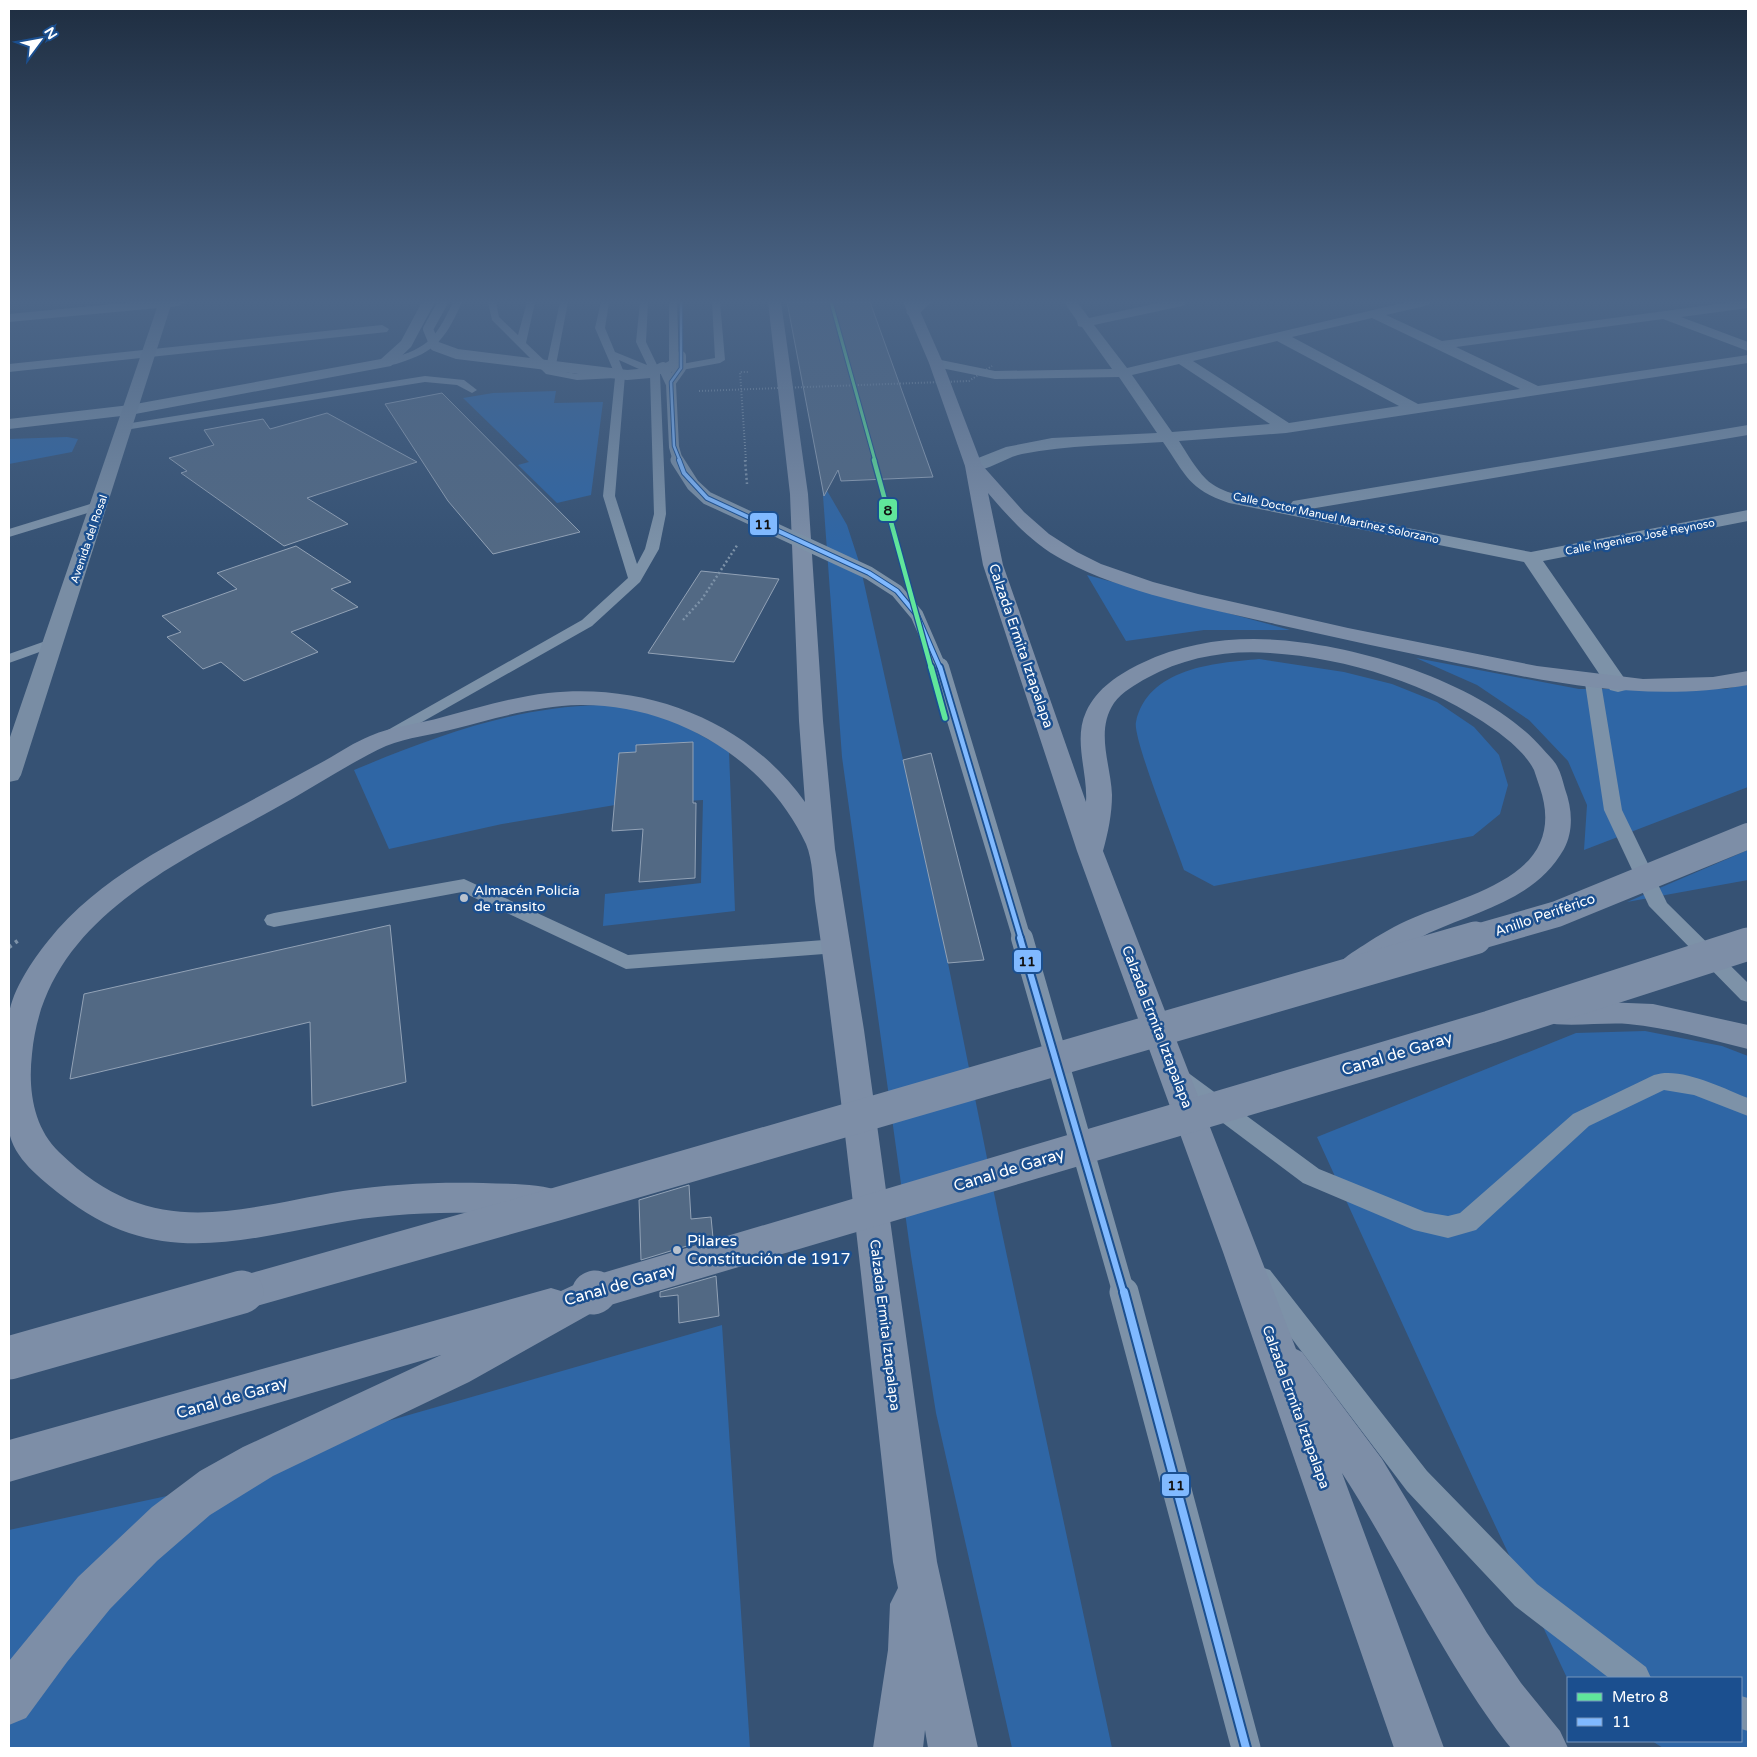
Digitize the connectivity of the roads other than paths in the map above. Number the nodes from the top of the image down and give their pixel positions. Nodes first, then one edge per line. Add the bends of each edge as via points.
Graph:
1 (139, 384) edge
2 (279, 384) edge
3 (316, 384) edge
4 (390, 384) edge
5 (463, 384) edge
6 (619, 384) edge
7 (663, 384) edge
8 (665, 384) edge
9 (785, 384) edge
10 (944, 384) edge
11 (1130, 384) edge
12 (1219, 384) edge
13 (1369, 384) edge
14 (1523, 384) edge
15 (1578, 384) edge
16 (472, 390) dead end
17 (1536, 390) junction
18 (318, 394) junction
19 (1414, 408) junction
20 (127, 419) junction
21 (9, 424) edge
22 (1286, 428) junction
23 (1748, 430) edge
24 (9, 436) edge
25 (1166, 437) junction
26 (974, 466) junction
27 (100, 505) junction
28 (1281, 508) junction
29 (1748, 516) edge
30 (9, 533) edge
31 (1531, 558) junction
32 (635, 579) junction
33 (54, 642) junction
34 (9, 659) edge
35 (1748, 678) edge
36 (1593, 683) junction
37 (1618, 685) junction
38 (381, 740) junction
39 (9, 775) edge
40 (1748, 836) edge
41 (822, 849) junction
42 (1090, 851) junction
43 (274, 920) dead end
44 (1748, 944) edge
45 (837, 946) junction
46 (1337, 978) junction
47 (1748, 995) edge
48 (1490, 1027) junction
49 (1748, 1037) edge
50 (1174, 1075) junction
51 (1748, 1107) edge
52 (557, 1204) junction
53 (1241, 1252) junction
54 (593, 1293) junction
55 (1274, 1348) junction
56 (9, 1358) edge
57 (9, 1461) edge
58 (915, 1562) junction
59 (1634, 1677) edge
60 (9, 1701) edge
61 (898, 1748) edge
62 (953, 1748) edge
63 (1246, 1748) edge
64 (1419, 1748) edge
65 (1543, 1748) edge

1 - 20 street, Avenida del Rosal
2 - 20 street
3 - 18 lane
4 - 18 lane
5 - 16 lane
6 - 32 lane via 609,496
7 - 32 lane via 660,514 652,549
8 - 63 lane, bridge via 674,452 690,485 707,498 869,573 896,591 916,615 939,664 1107,1229
9 - 41 main road, Calzada Ermita Iztapalapa via 799,494 811,721
10 - 26 main road, Calzada Ermita Iztapalapa
11 - 25 street, Calle Doctor Manuel Martínez Solorzano
12 - 22 street
13 - 19 street
14 - 17 street
15 - 17 street
17 - 19 street
18 - 20 lane
19 - 22 street
20 - 21 street
20 - 24 street
20 - 27 street, Avenida del Rosal
22 - 25 street
23 - 28 street
25 - 26 street via 1052,443 1012,451
25 - 28 street, Calle Doctor Manuel Martínez Solorzano via 1200,483 1214,492
26 - 36 main road via 1032,531 1070,556 1139,585 1344,634
26 - 42 main road, Calzada Ermita Iztapalapa via 992,565
27 - 30 lane
27 - 33 street, Avenida del Rosal
28 - 31 street, Calle Doctor Manuel Martínez Solorzano
29 - 31 street, Calle Ingeniero José Reynoso
31 - 37 street
32 - 38 lane via 587,623
33 - 34 lane
33 - 39 street, Avenida del Rosal
35 - 37 main road via 1683,686
36 - 37 main road
36 - 47 lane via 1613,810 1659,906
38 - 41 main road via 482,713 554,700 606,700 654,707 707,728 754,760 782,789
38 - 52 main road via 154,865 78,924 37,980 24,1009 12,1077 17,1109 29,1140 50,1167 80,1190 106,1207 138,1220 175,1227 213,1229 252,1225 406,1198 508,1198
40 - 46 main road, Anillo Periférico, bridge via 1557,914
41 - 45 main road, Calzada Ermita Iztapalapa
42 - 46 main road via 1099,807 1097,766 1092,747 1096,713 1114,690 1151,667 1218,647 1290,647 1359,660 1443,690 1510,730 1541,761 1556,794 1558,830 1551,849 1539,866 1520,882 1418,927
42 - 50 main road, Calzada Ermita Iztapalapa
43 - 45 lane via 464,885 626,962
44 - 48 main road, bridge
45 - 58 main road, Calzada Ermita Iztapalapa
46 - 52 main road, bridge
48 - 49 main road, bridge via 1558,1013 1605,1012 1676,1019
48 - 54 main road, Canal de Garay, bridge
50 - 51 lane via 1311,1176 1423,1222 1448,1227 1467,1222 1581,1120 1662,1081 1697,1087
50 - 53 main road, Calzada Ermita Iztapalapa
52 - 56 main road, bridge
53 - 55 main road, Calzada Ermita Iztapalapa
53 - 59 lane via 1417,1481 1526,1595
54 - 57 main road, Canal de Garay
54 - 60 main road via 439,1377 293,1443 197,1499 104,1580 54,1638
55 - 64 main road, Calzada Ermita Iztapalapa
55 - 65 main road via 1367,1473 1489,1680
58 - 61 main road via 911,1650
58 - 62 main road, Calzada Ermita Iztapalapa

